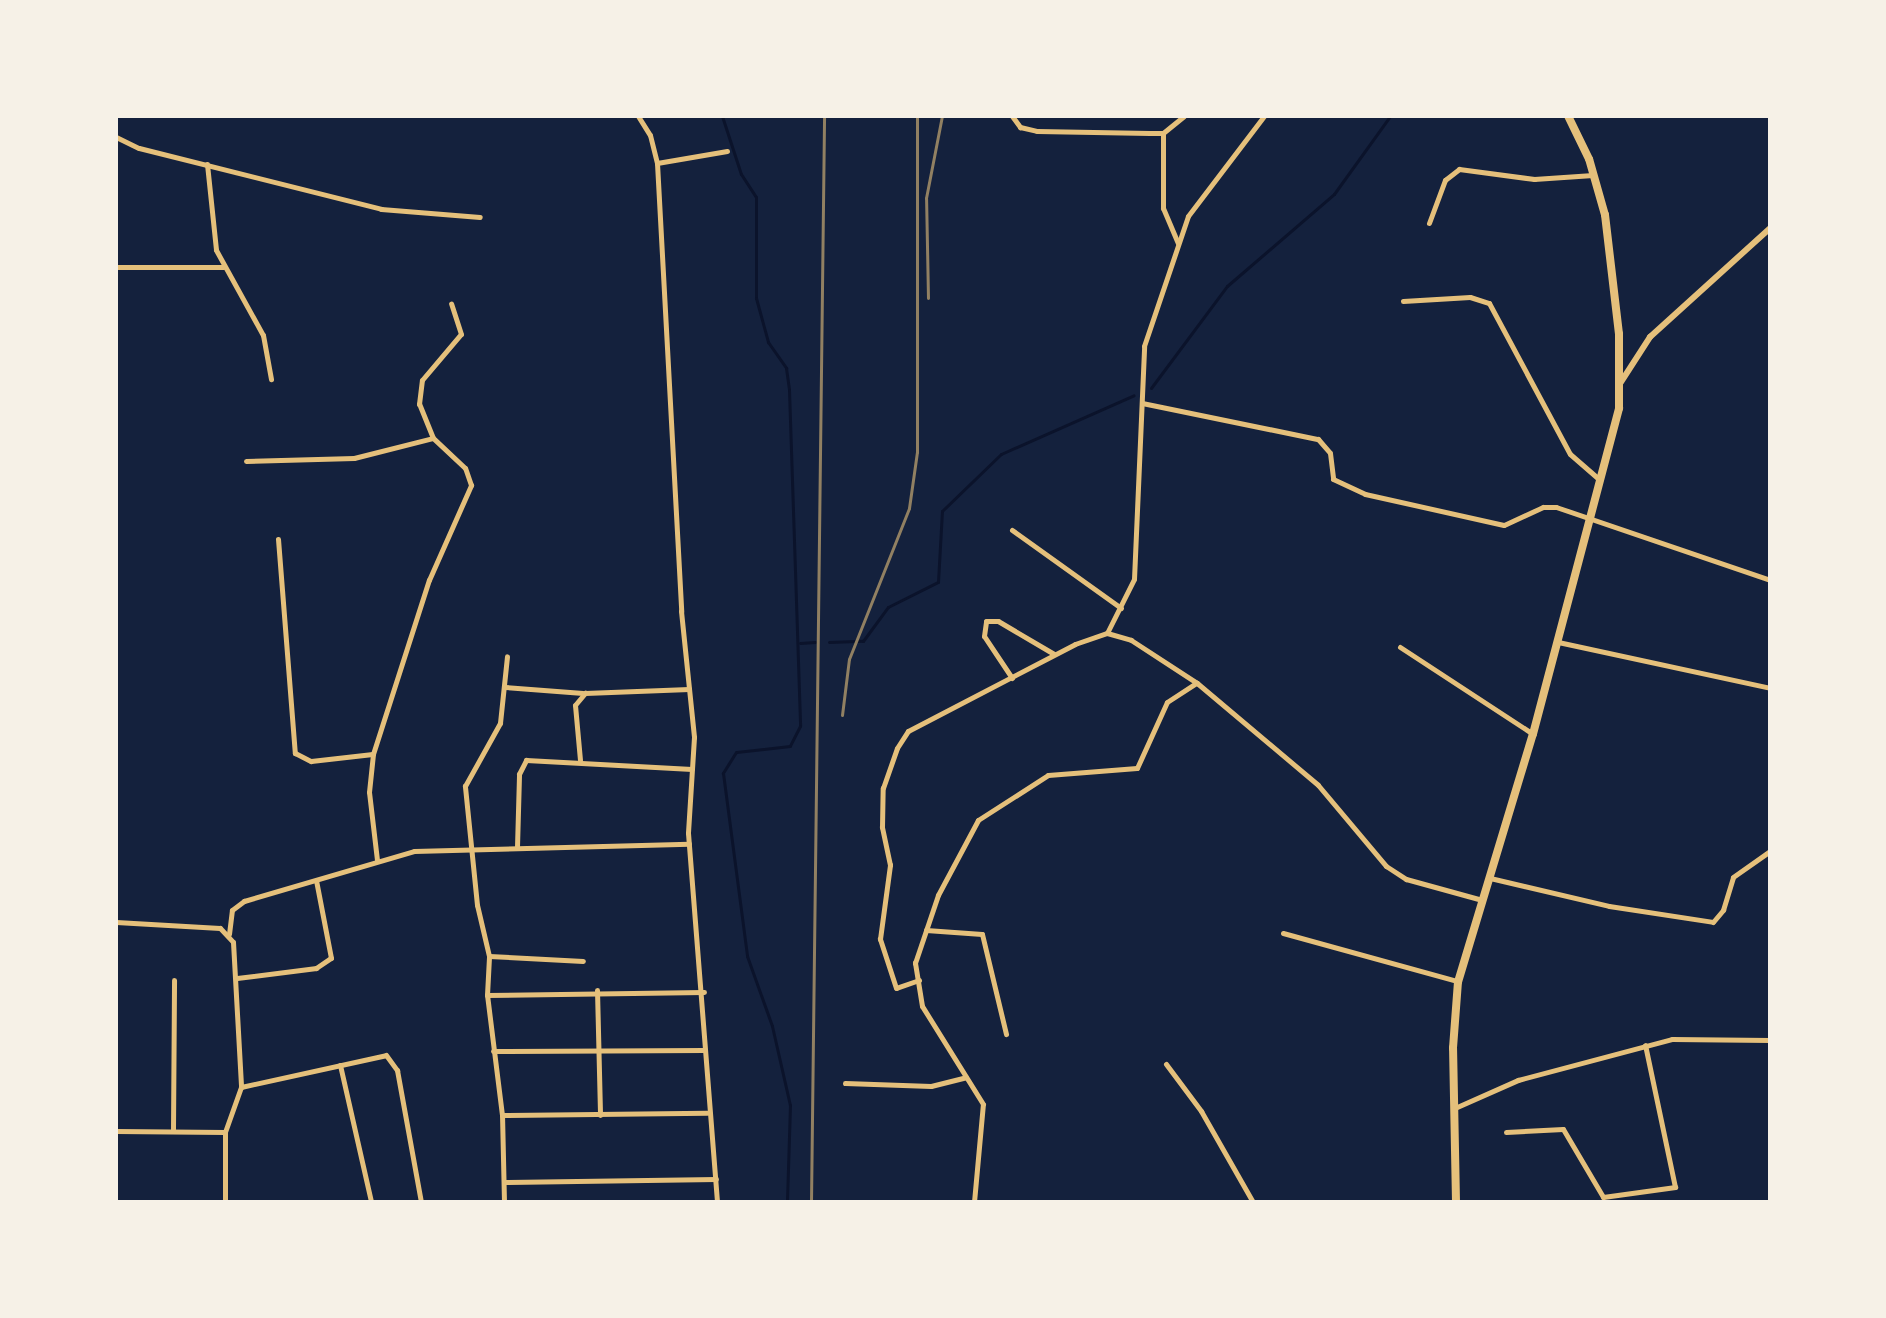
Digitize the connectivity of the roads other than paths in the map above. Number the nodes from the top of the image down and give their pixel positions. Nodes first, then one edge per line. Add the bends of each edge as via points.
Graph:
1 (638, 116) edge
2 (1012, 116) edge
3 (1184, 116) edge
4 (1264, 116) edge
5 (1568, 116) edge
6 (1163, 133) junction
7 (116, 137) edge
8 (727, 151) dead end
9 (657, 163) junction
10 (207, 164) junction
11 (1594, 174) junction
12 (480, 217) dead end
13 (1429, 223) dead end
14 (1770, 228) edge
15 (1178, 243) junction
16 (116, 267) edge
17 (223, 267) junction
18 (1403, 301) dead end
19 (451, 304) dead end
20 (271, 379) dead end
21 (1620, 383) junction
22 (1142, 403) junction
23 (433, 438) junction
24 (246, 461) dead end
25 (1601, 480) junction
26 (1591, 517) junction
27 (1012, 530) dead end
28 (278, 539) dead end
29 (1770, 580) edge
30 (1121, 608) junction
31 (1107, 633) junction
32 (1558, 642) junction
33 (1400, 647) dead end
34 (1055, 655) junction
35 (507, 656) dead end
36 (1012, 678) junction
37 (1197, 683) junction
38 (505, 687) junction
39 (1770, 688) edge
40 (689, 689) junction
41 (585, 693) junction
42 (1533, 734) junction
43 (373, 754) junction
44 (580, 760) junction
45 (692, 769) junction
46 (689, 844) junction
47 (517, 847) junction
48 (472, 849) junction
49 (1770, 851) edge
50 (377, 860) junction
51 (1489, 877) junction
52 (316, 880) junction
53 (1482, 900) junction
54 (116, 922) edge
55 (926, 930) junction
56 (1283, 933) dead end
57 (229, 934) junction
58 (489, 956) junction
59 (583, 961) dead end
60 (237, 978) junction
61 (174, 980) dead end
62 (919, 980) junction
63 (1458, 982) junction
64 (597, 990) junction
65 (704, 992) junction
66 (487, 995) junction
67 (1006, 1034) dead end
68 (1770, 1040) edge
69 (1645, 1045) junction
70 (704, 1050) junction
71 (493, 1051) junction
72 (600, 1051) junction
73 (1166, 1064) dead end
74 (340, 1065) junction
75 (967, 1077) junction
76 (845, 1083) dead end
77 (241, 1087) junction
78 (1457, 1107) junction
79 (707, 1113) junction
80 (502, 1115) junction
81 (600, 1115) junction
82 (173, 1130) junction
83 (116, 1131) edge
84 (225, 1132) junction
85 (1506, 1132) dead end
86 (716, 1179) junction
87 (504, 1182) junction
88 (225, 1202) edge
89 (371, 1202) edge
90 (421, 1202) edge
91 (504, 1202) edge
92 (717, 1202) edge
93 (974, 1202) edge
94 (1253, 1202) edge
95 (1456, 1202) edge

1 - 9 street via 650,135
2 - 6 street via 1020,127 1037,131
3 - 6 street
4 - 15 street via 1196,203
5 - 11 highway
6 - 15 street via 1163,208
7 - 10 street
8 - 9 street
9 - 40 street
10 - 12 street via 381,209
10 - 17 street via 210,219
11 - 13 street via 1534,179 1459,169 1445,180
11 - 21 highway via 1616,290
14 - 21 street via 1650,337
15 - 22 street via 1144,346
16 - 17 street
17 - 20 street via 263,335
18 - 25 street via 1470,297 1489,303 1570,454
19 - 23 street via 461,334 427,373 418,392
21 - 25 highway
22 - 26 street via 1318,439 1330,453 1333,479 1390,501 1504,525 1549,507
22 - 30 street via 1135,569
23 - 24 street via 354,458
23 - 43 street via 465,468 471,485 429,580
25 - 26 highway
26 - 29 street
26 - 32 highway
27 - 30 street
28 - 43 street via 295,753 311,761
30 - 31 street
31 - 34 street
31 - 37 street via 1131,640
32 - 39 street
32 - 42 highway
33 - 42 street
34 - 36 street
34 - 36 street via 998,621 986,621 984,636
35 - 38 street
36 - 62 street via 908,731 889,767 881,816 890,865 880,939 896,988
37 - 53 street via 1318,785 1386,866 1406,879
37 - 55 street via 1167,702 1137,768 1048,775 972,826
38 - 41 street
38 - 48 street via 496,734 465,778
40 - 41 street
40 - 45 street
41 - 44 street via 575,705
42 - 51 highway
43 - 50 street via 369,792
44 - 45 street
44 - 47 street via 537,757 521,766
45 - 46 street
46 - 47 street
46 - 65 street
47 - 48 street
48 - 50 street via 414,851
48 - 58 street
49 - 51 street via 1733,877 1723,910 1713,922 1609,906
50 - 52 street
51 - 53 highway
52 - 57 street via 236,905
52 - 60 street via 331,958 316,968
53 - 63 highway
54 - 57 street via 220,928
55 - 62 street via 915,963
55 - 67 street via 982,934
56 - 63 street
57 - 60 street
58 - 59 street
58 - 66 street
60 - 77 street
61 - 82 street
62 - 75 street via 922,1006
63 - 78 highway via 1453,1048
64 - 65 street
64 - 66 street
64 - 72 street
65 - 70 street
66 - 71 street
68 - 69 street via 1685,1037
69 - 78 street via 1518,1080
69 - 85 street via 1675,1187 1603,1197 1563,1129
70 - 72 street
70 - 79 street
71 - 72 street
71 - 80 street
72 - 81 street
73 - 94 street via 1201,1111
74 - 77 street
74 - 89 street
74 - 90 street via 379,1054 394,1064
75 - 76 street via 931,1086
75 - 93 street via 983,1104
77 - 84 street
78 - 95 highway
79 - 81 street
79 - 86 street
80 - 81 street
80 - 87 street
82 - 83 street
82 - 84 street
84 - 88 street
86 - 87 street
86 - 92 street
87 - 91 street

